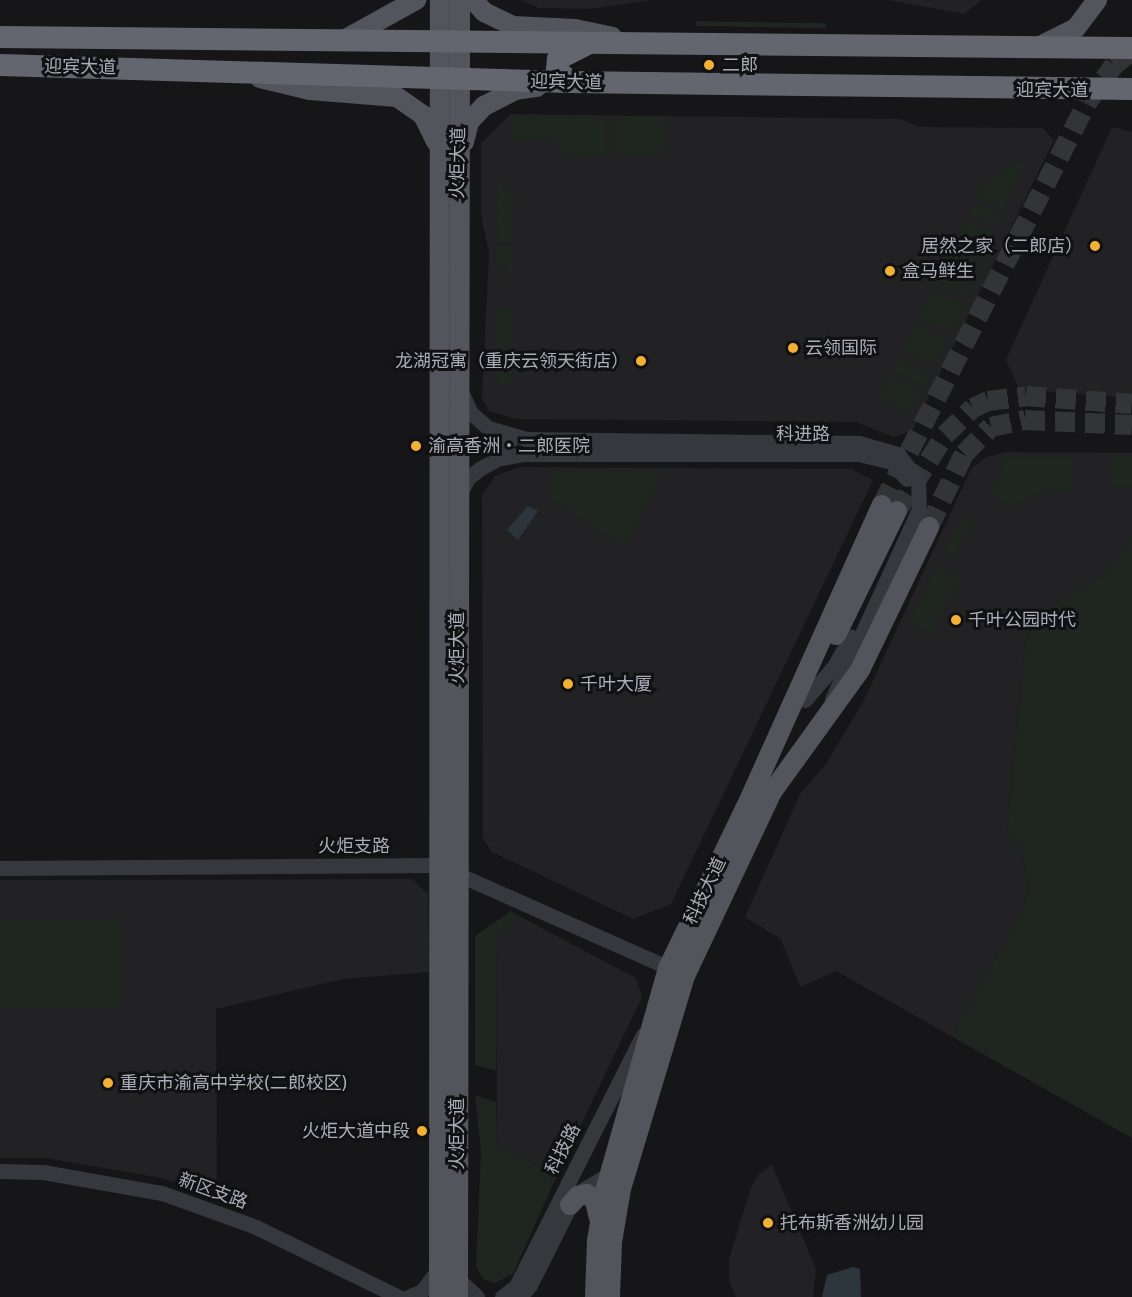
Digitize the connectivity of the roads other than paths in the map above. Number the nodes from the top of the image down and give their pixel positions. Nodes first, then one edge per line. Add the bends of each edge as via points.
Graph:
1 (416, 0) edge
2 (440, 0) edge
3 (460, 0) edge
4 (473, 0) edge
5 (1097, 0) edge
6 (0, 37) edge
7 (450, 40) junction
8 (342, 41) junction
9 (630, 41) junction
10 (598, 42) junction
11 (1132, 48) edge
12 (1031, 49) junction
13 (0, 65) edge
14 (231, 71) junction
15 (449, 77) junction
16 (570, 82) junction
17 (1132, 89) edge
18 (440, 164) junction
19 (458, 174) junction
20 (457, 383) junction
21 (527, 439) junction
22 (514, 455) junction
23 (458, 498) junction
24 (929, 527) tunnel mouth
25 (805, 700) junction
26 (823, 718) junction
27 (746, 807) junction
28 (437, 865) junction
29 (0, 868) edge
30 (456, 873) junction
31 (677, 972) junction
32 (653, 1014) junction
33 (630, 1153) junction
34 (0, 1171) edge
35 (609, 1174) junction
36 (570, 1206) junction
37 (599, 1227) junction
38 (440, 1267) junction
39 (458, 1288) edge
40 (399, 1297) edge
41 (408, 1297) edge
42 (439, 1297) edge
43 (477, 1297) edge
44 (502, 1297) edge
45 (520, 1297) edge
46 (595, 1297) edge
47 (610, 1297) edge

1 - 8 main road
2 - 7 main road, 火炬大道
3 - 7 main road, 火炬大道
4 - 9 main road via 490,16 513,26 575,29
5 - 12 main road via 1076,28
6 - 8 highway, 迎宾大道
7 - 8 highway, 迎宾大道
7 - 10 highway, 迎宾大道
7 - 15 main road, 火炬大道
8 - 14 highway via 346,53 338,61
9 - 10 highway, 迎宾大道
9 - 12 highway, 迎宾大道
10 - 16 highway via 568,51 558,59 557,70
11 - 12 highway, 迎宾大道
13 - 14 highway, 迎宾大道
14 - 15 highway, 迎宾大道
14 - 18 main road via 310,90 397,97 416,108 429,123
15 - 16 highway, 迎宾大道
15 - 18 main road, 火炬大道
15 - 19 main road, 火炬大道
16 - 17 highway, 迎宾大道
16 - 19 main road via 515,90 484,106 469,122
18 - 28 main road, 火炬大道
19 - 20 main road, 火炬大道
20 - 21 street via 465,404 479,421 498,433
20 - 23 main road, 火炬大道
21 - 22 street via 493,443 495,453
21 - 26 street via 859,443 888,450 905,460 920,490 917,519
22 - 23 street, 科进路 via 497,459 474,473
22 - 25 street, 科进路 via 860,454 898,467 911,491 909,516 846,645
23 - 30 main road, 火炬大道
24 - 26 main road, 科技大道 via 866,659
25 - 27 main road
25 - 27 main road, 科技大道 via 890,508
26 - 31 main road, 科技大道 via 772,792
27 - 31 main road, 科技大道
28 - 29 street, 火炬支路
28 - 30 street, 火炬支路
28 - 38 main road, 火炬大道
30 - 31 street, 火炬支路
30 - 39 main road, 火炬大道
31 - 32 main road, 科技大道
31 - 33 main road, 科技大道
32 - 35 main road, 科技大道
32 - 44 street, 科技路 via 516,1286
33 - 35 street, 科技路
33 - 47 main road, 科技大道 via 612,1242
34 - 40 street, 新区支路 via 43,1172 162,1193 256,1227
35 - 36 street, 科技路 via 581,1188
35 - 37 main road, 科技大道
36 - 37 main road via 582,1194 591,1197 598,1209
36 - 45 street, 科技路
37 - 46 main road, 科技大道
38 - 41 street via 422,1291
38 - 42 main road, 火炬大道
39 - 43 street

